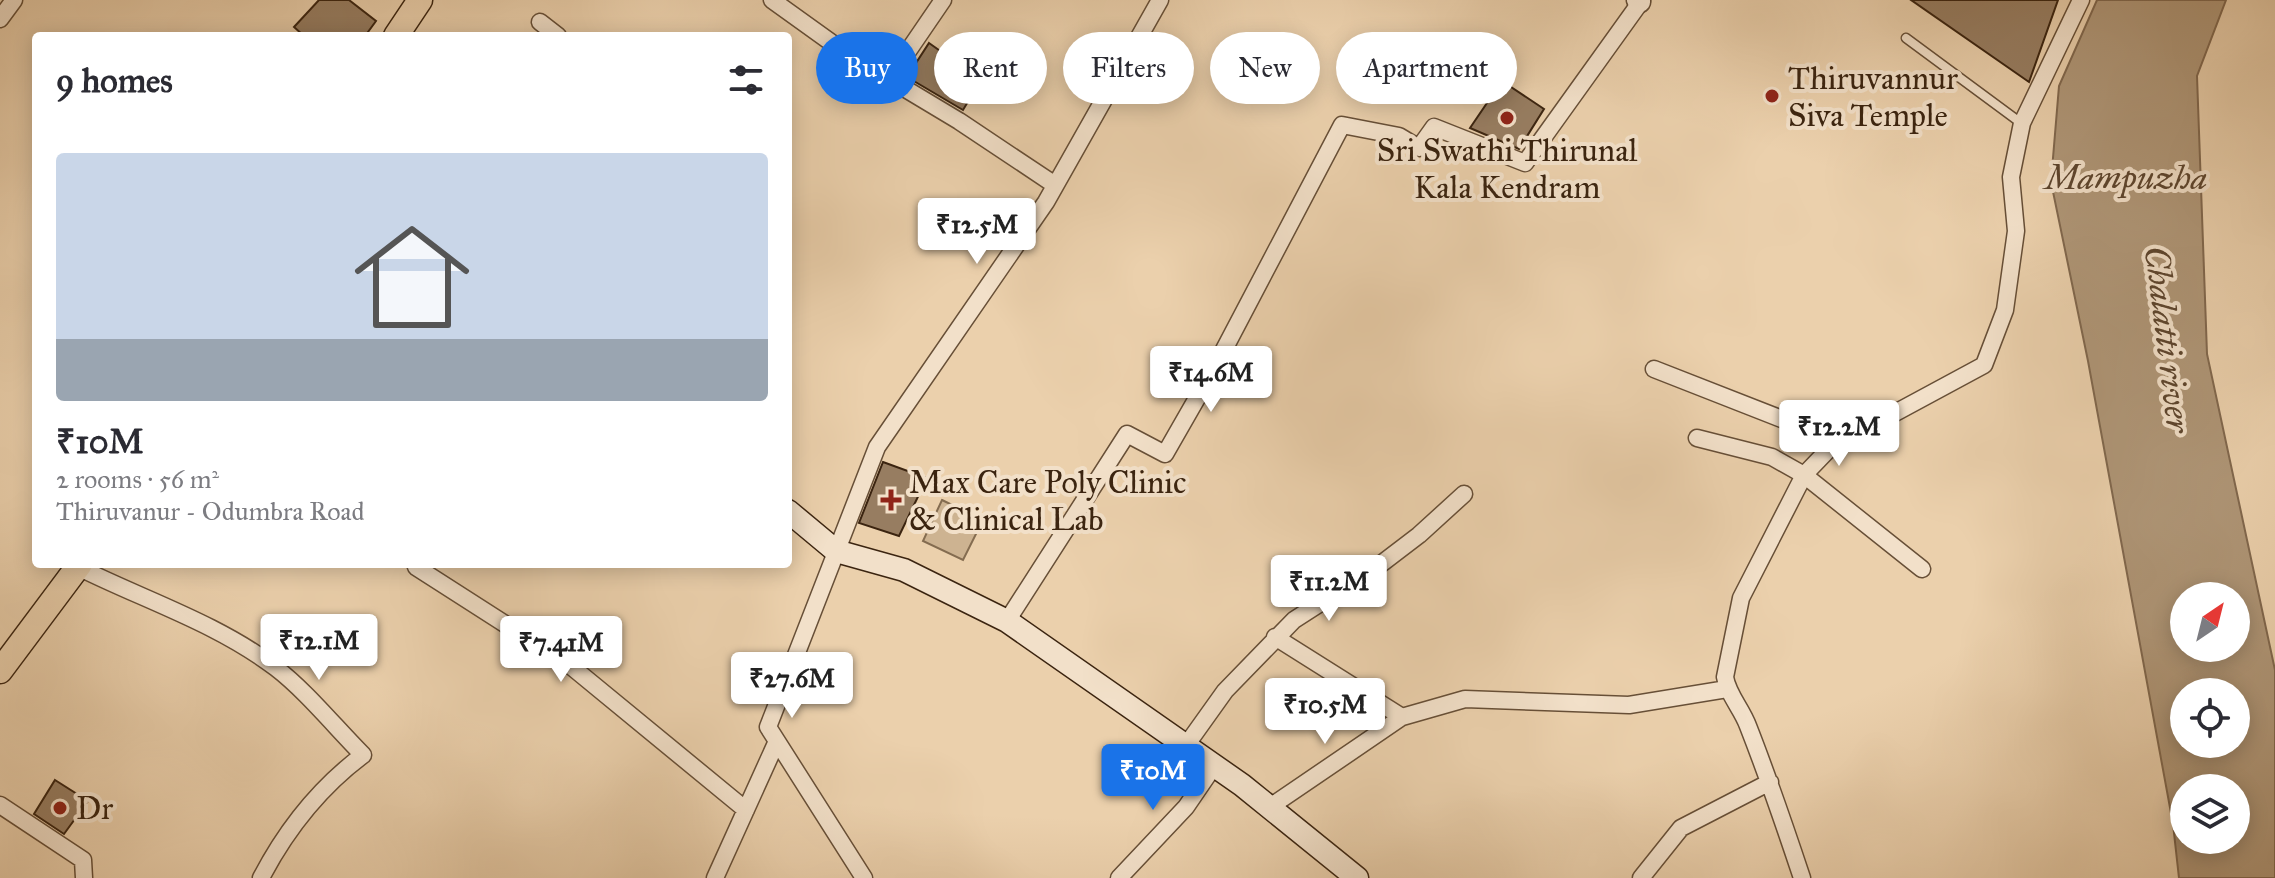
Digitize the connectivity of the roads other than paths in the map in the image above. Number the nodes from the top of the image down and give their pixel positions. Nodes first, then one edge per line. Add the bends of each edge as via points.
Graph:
1 (14, 0) edge
2 (420, 0) edge
3 (772, 0) edge
4 (943, 0) edge
5 (1160, 0) edge
6 (2081, 0) edge
7 (1640, 1) edge
8 (0, 19) edge
9 (540, 22) dead end
10 (399, 32) edge
11 (553, 32) edge
12 (819, 32) edge
13 (918, 37) edge
14 (1906, 38) dead end
15 (918, 96) edge
16 (2022, 123) junction
17 (1055, 185) junction
18 (1654, 369) dead end
19 (1697, 438) dead end
20 (1830, 448) junction
21 (1804, 475) junction
22 (1464, 494) dead end
23 (792, 514) edge
24 (836, 551) junction
25 (77, 568) edge
26 (83, 568) edge
27 (418, 568) edge
28 (1922, 569) dead end
29 (1007, 621) junction
30 (1275, 637) junction
31 (0, 671) edge
32 (1727, 689) junction
33 (1402, 717) junction
34 (777, 741) junction
35 (1185, 747) junction
36 (1214, 766) junction
37 (1770, 782) junction
38 (0, 805) edge
39 (1270, 807) junction
40 (746, 810) junction
41 (84, 878) edge
42 (261, 878) edge
43 (715, 878) edge
44 (864, 878) edge
45 (1119, 878) edge
46 (1357, 878) edge
47 (1641, 878) edge
48 (1802, 878) edge

1 - 8 street
2 - 10 main road
3 - 12 street
4 - 13 street
5 - 17 street
6 - 16 street
7 - 29 street via 1525,163 1434,127 1419,148 1399,136 1342,125 1165,454 1127,434
9 - 11 street
14 - 16 lane
15 - 17 street
16 - 20 street via 2011,177 2016,231 2005,310 1984,365
17 - 24 street via 877,447
18 - 20 street via 1815,432
19 - 21 street via 1772,457
20 - 21 street
21 - 28 street
21 - 32 street via 1741,598
22 - 30 street via 1406,545
23 - 24 main road
24 - 29 main road via 904,570
24 - 34 street via 768,727
25 - 31 main road
26 - 42 street via 248,648 279,670 363,755 306,809
27 - 40 street via 572,667
29 - 35 main road
30 - 33 street
30 - 35 street via 1225,691
32 - 33 street via 1629,705 1465,699
32 - 37 street via 1741,707
33 - 39 street
34 - 40 street
34 - 44 street
35 - 36 main road
36 - 39 main road
36 - 45 street via 1186,807
37 - 47 street via 1681,828
37 - 48 street
38 - 41 street via 83,860
39 - 46 main road
40 - 43 street

